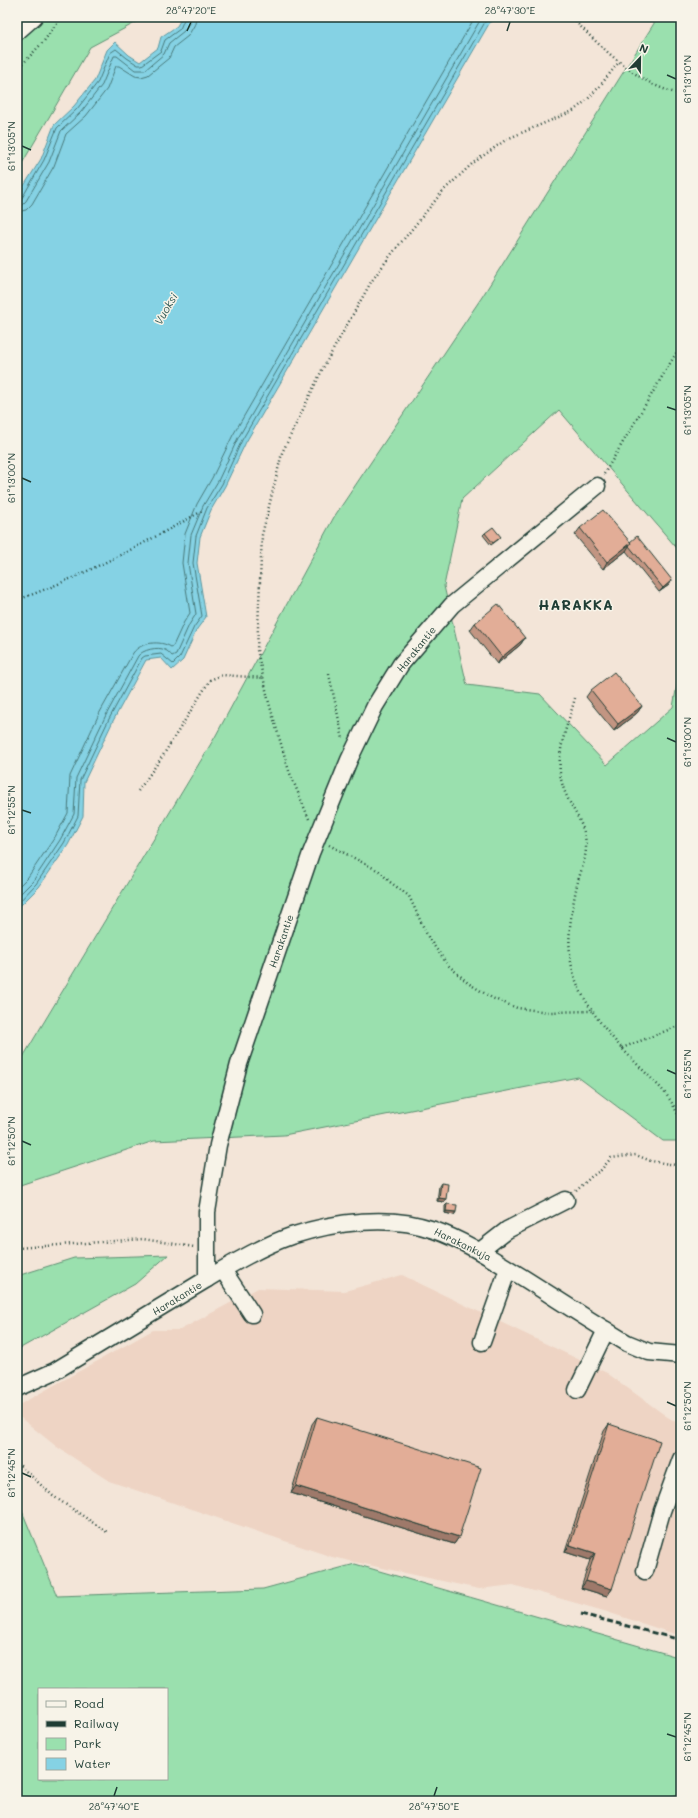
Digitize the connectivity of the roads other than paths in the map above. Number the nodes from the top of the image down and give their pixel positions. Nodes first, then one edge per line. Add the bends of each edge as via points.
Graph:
1 (34, 17) edge
2 (17, 32) edge
3 (596, 486) road end
4 (566, 1200) road end
5 (480, 1251) junction
6 (508, 1269) junction
7 (222, 1270) junction
8 (207, 1280) junction
9 (252, 1314) dead end
10 (606, 1330) junction
11 (482, 1342) dead end
12 (681, 1355) edge
13 (17, 1388) edge
14 (577, 1390) dead end
15 (681, 1459) edge
16 (645, 1571) dead end

1 - 2 street
3 - 8 street, Harakantie via 452,605 402,664 374,706 317,838 237,1072 218,1145 207,1212
4 - 5 street via 507,1230
5 - 6 street, Harakankuja
5 - 7 street, Harakankuja via 433,1229 397,1222 362,1221 290,1236
6 - 10 street, Harakankuja
6 - 11 street
7 - 8 street, Harakankuja
7 - 9 street
8 - 13 street, Harakantie via 56,1372
10 - 12 street, Harakankuja via 650,1352
10 - 14 street
15 - 16 street via 662,1511

